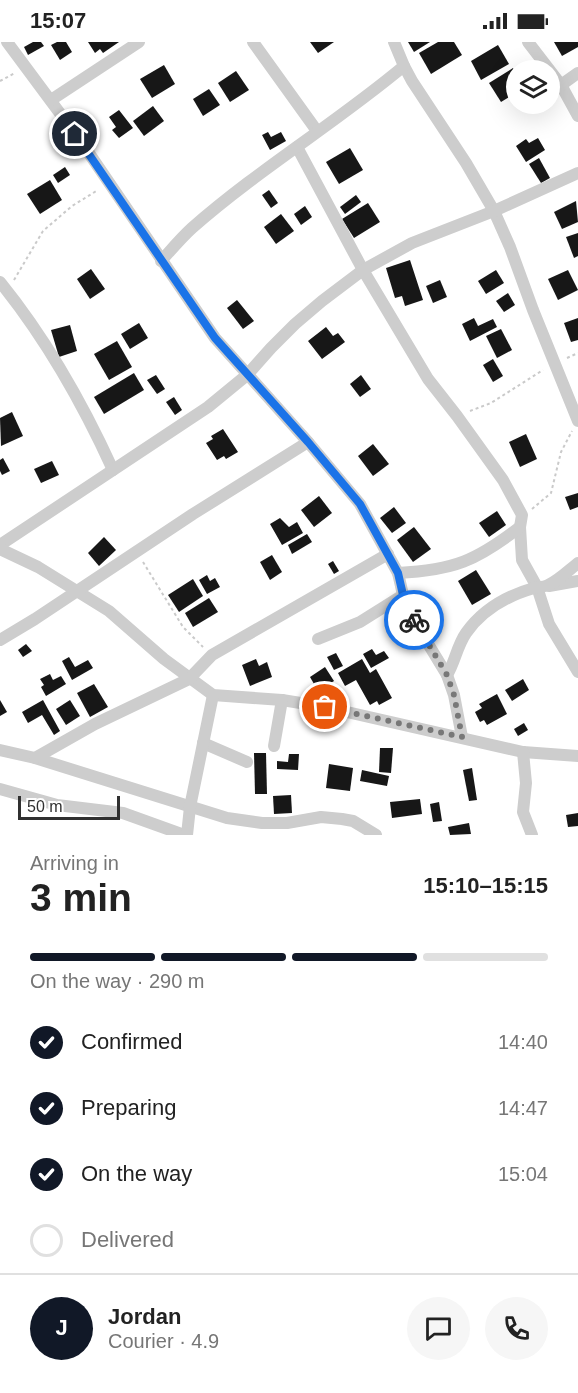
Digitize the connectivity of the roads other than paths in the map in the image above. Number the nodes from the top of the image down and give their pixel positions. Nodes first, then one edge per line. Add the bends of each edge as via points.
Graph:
1 (7, 42) edge
2 (139, 42) edge
3 (253, 42) edge
4 (394, 42) edge
5 (528, 42) edge
6 (404, 66) junction
7 (578, 73) edge
8 (561, 85) junction
9 (51, 100) junction
10 (578, 116) edge
11 (317, 131) junction
12 (297, 147) junction
13 (578, 172) edge
14 (494, 211) junction
15 (161, 261) junction
16 (363, 270) junction
17 (4, 287) edge
18 (247, 375) junction
19 (578, 421) edge
20 (308, 442) junction
21 (113, 470) junction
22 (521, 521) junction
23 (0, 547) edge
24 (388, 554) junction
25 (578, 563) edge
26 (398, 573) junction
27 (578, 581) edge
28 (542, 586) junction
29 (77, 590) junction
30 (403, 595) junction
31 (318, 639) dead end
32 (0, 640) edge
33 (578, 672) edge
34 (447, 675) junction
35 (189, 680) junction
36 (213, 695) junction
37 (282, 700) junction
38 (462, 737) junction
39 (203, 743) junction
40 (274, 746) dead end
41 (0, 750) edge
42 (523, 752) junction
43 (578, 756) edge
44 (35, 758) junction
45 (247, 762) dead end
46 (0, 789) edge
47 (190, 807) junction
48 (185, 835) edge
49 (376, 835) edge
50 (532, 835) edge

1 - 9 street
2 - 9 street
3 - 11 street
4 - 6 street
5 - 8 street
6 - 11 street
6 - 14 street
7 - 8 street
8 - 10 street
9 - 15 street
11 - 12 street
12 - 15 street via 192,228
12 - 16 street
13 - 14 street
14 - 16 street via 412,243
14 - 19 street
15 - 18 street via 215,338
16 - 18 street via 295,324
16 - 22 street via 428,379 503,480
17 - 21 street via 74,389
18 - 20 street
18 - 21 street via 208,407
20 - 24 street via 360,504
20 - 29 street
21 - 23 street
22 - 26 street via 485,553 457,565
22 - 28 street via 522,560
23 - 29 street
24 - 26 street
24 - 35 street via 212,656
25 - 28 street
26 - 30 street
27 - 28 street
28 - 33 street via 549,624
28 - 34 street via 511,596 482,614 466,633
29 - 32 street
29 - 35 street via 109,611
30 - 31 street via 360,622
30 - 34 street
34 - 38 street
35 - 36 street
35 - 44 street via 102,720
36 - 37 street
36 - 39 street
37 - 38 street
37 - 40 street
38 - 42 street
39 - 45 street
39 - 47 street
41 - 44 street
42 - 43 street
42 - 50 street via 523,812
44 - 47 street
46 - 48 street via 57,805 123,813
47 - 48 street
47 - 49 street via 262,823 321,817 342,819

